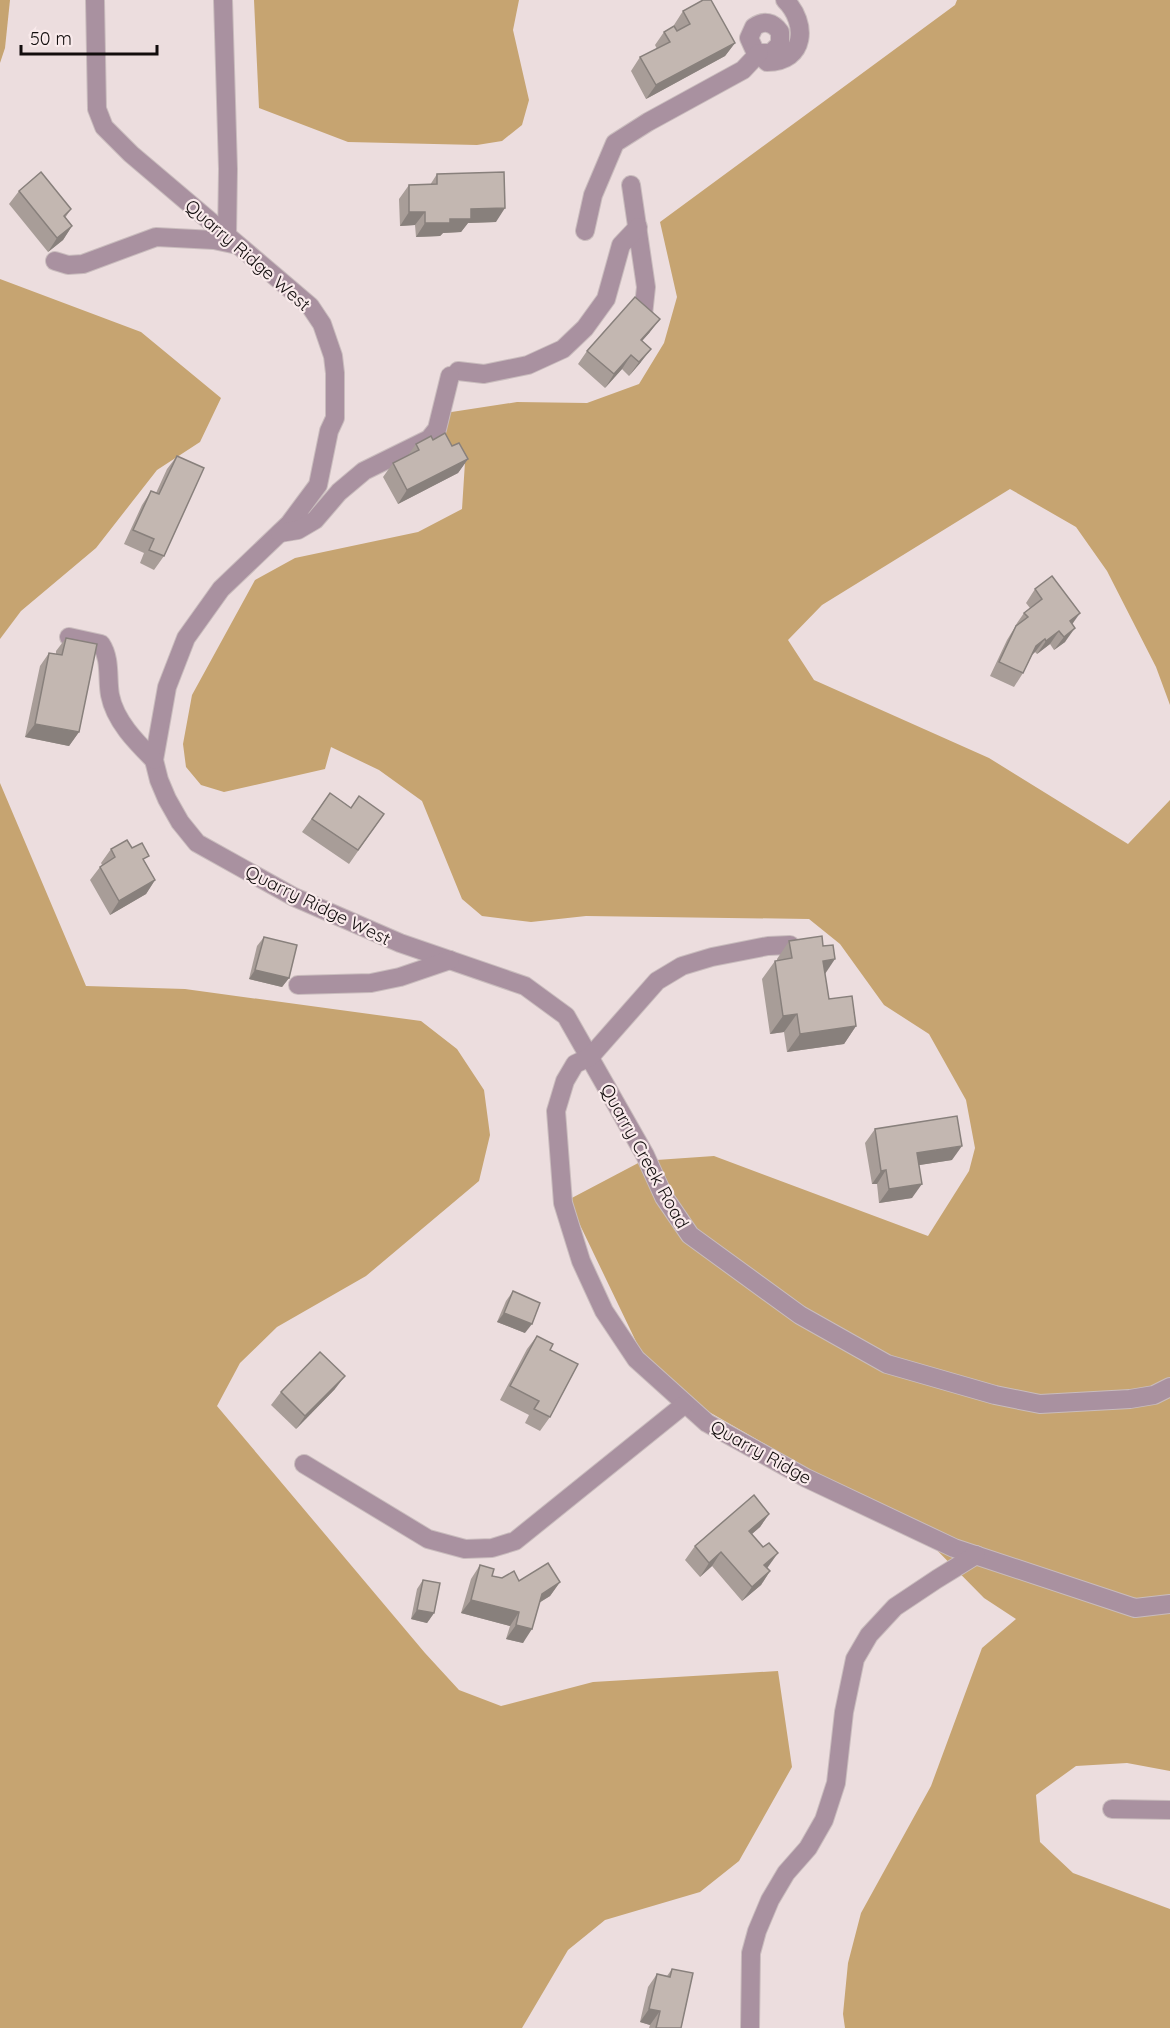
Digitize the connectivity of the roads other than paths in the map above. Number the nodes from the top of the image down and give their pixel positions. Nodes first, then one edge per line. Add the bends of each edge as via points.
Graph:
1 (95, 0) edge
2 (223, 0) edge
3 (785, 0) edge
4 (631, 185) dead end
5 (638, 227) junction
6 (585, 231) dead end
7 (231, 241) junction
8 (55, 261) dead end
9 (643, 315) edge
10 (280, 533) junction
11 (69, 637) edge
12 (154, 760) junction
13 (790, 945) edge
14 (450, 960) junction
15 (298, 985) dead end
16 (590, 1057) junction
17 (1170, 1387) edge
18 (685, 1404) junction
19 (304, 1464) dead end
20 (976, 1555) junction
21 (1170, 1604) edge
22 (1112, 1809) dead end
23 (1170, 1810) edge
24 (750, 2028) edge

1 - 7 street, Quarry Ridge West via 96,97 104,127
2 - 7 street
3 - 6 street via 801,27 797,47 783,60 769,63 759,53 743,70 615,143 593,195
4 - 5 street
5 - 9 street via 646,287
5 - 10 street via 621,245 606,299 563,350 517,368 454,374 437,429 429,439 364,471 309,524
7 - 8 street via 156,237 83,264
7 - 10 street, Quarry Ridge West via 317,314 333,356 335,418 318,485
10 - 12 street, Quarry Ridge West via 221,589 186,638 167,687
11 - 12 street via 101,644 106,651 110,696 116,712 132,738
12 - 14 street, Quarry Ridge West via 167,799 197,843 294,897 400,944
13 - 16 street, Quarry Ridge via 768,946 682,966 657,981
14 - 15 street via 371,983
14 - 16 street, Quarry Ridge West via 525,986 566,1016
16 - 17 street, Quarry Creek Road via 664,1197 690,1235 800,1315 887,1364 1040,1404 1154,1395
16 - 18 street, Quarry Ridge via 575,1064 556,1111 563,1203 581,1261 604,1311 636,1359
18 - 19 street via 515,1540 492,1548 465,1549 428,1539
18 - 20 street, Quarry Ridge via 707,1424 806,1478
20 - 21 street, Quarry Ridge via 1135,1608
20 - 24 street via 895,1607 869,1635 855,1659 836,1783 824,1820 808,1848 786,1873 757,1930 751,1953
22 - 23 street

